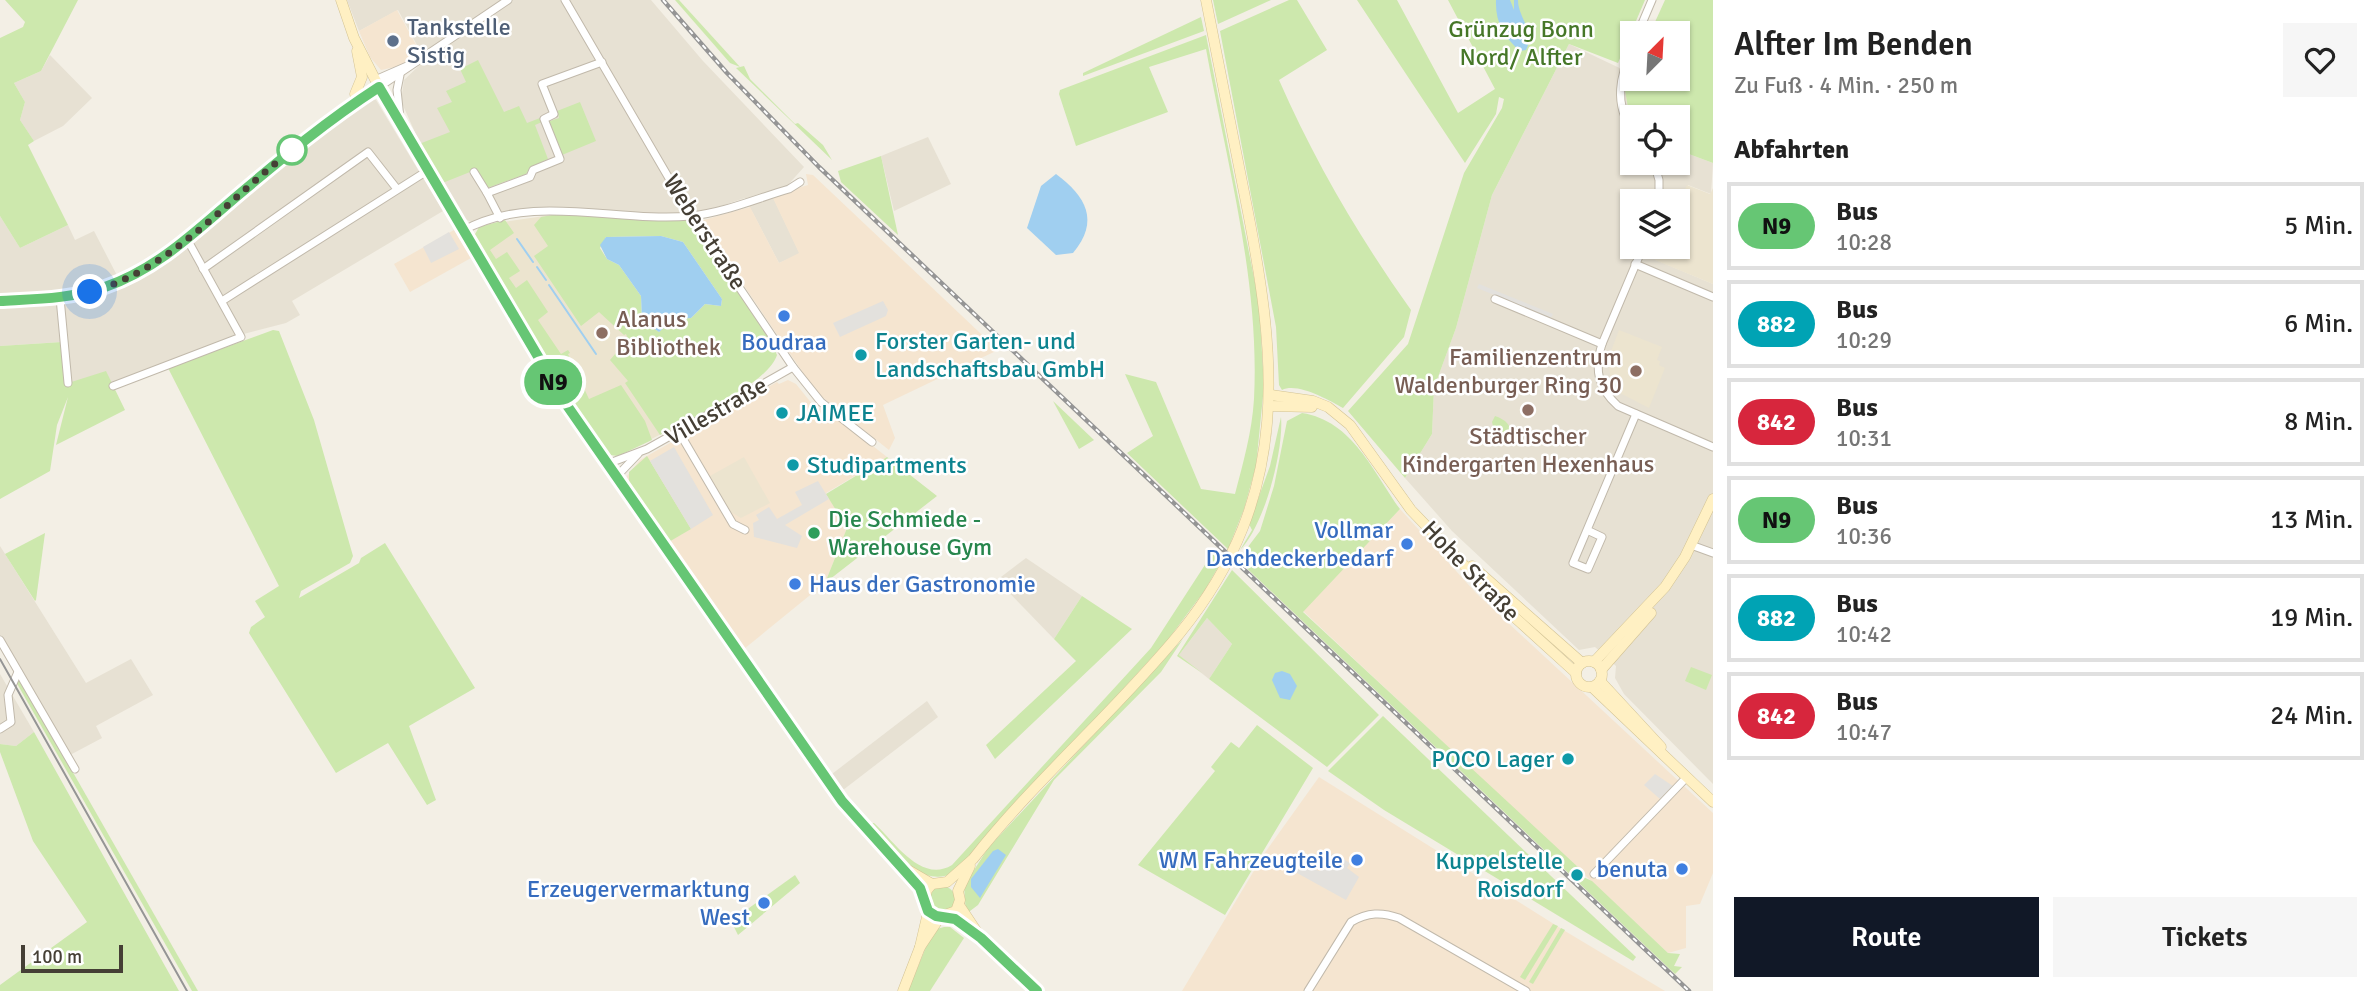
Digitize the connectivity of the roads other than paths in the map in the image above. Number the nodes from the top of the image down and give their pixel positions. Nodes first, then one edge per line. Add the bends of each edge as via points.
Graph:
1 (341, 0) edge
2 (508, 0) edge
3 (565, 0) edge
4 (1206, 0) edge
5 (1652, 0) edge
6 (1643, 21) edge
7 (354, 38) junction
8 (601, 62) junction
9 (408, 66) junction
10 (400, 75) junction
11 (377, 83) junction
12 (355, 94) junction
13 (344, 109) junction
14 (401, 125) junction
15 (427, 171) junction
16 (474, 172) dead end
17 (800, 181) dead end
18 (397, 189) junction
19 (487, 193) junction
20 (691, 216) junction
21 (499, 218) junction
22 (462, 231) junction
23 (187, 239) junction
24 (1637, 259) edge
25 (1635, 264) junction
26 (203, 269) junction
27 (1713, 297) edge
28 (60, 298) junction
29 (1495, 299) dead end
30 (0, 301) edge
31 (222, 301) junction
32 (1602, 344) junction
33 (793, 367) junction
34 (68, 383) dead end
35 (113, 386) dead end
36 (1271, 400) junction
37 (1636, 414) junction
38 (679, 432) junction
39 (872, 442) dead end
40 (1713, 447) edge
41 (638, 453) junction
42 (607, 464) junction
43 (616, 477) junction
44 (1713, 499) edge
45 (1713, 511) edge
46 (745, 530) dead end
47 (1587, 530) junction
48 (1694, 546) junction
49 (1713, 553) edge
50 (0, 640) edge
51 (1579, 668) junction
52 (18, 672) junction
53 (1597, 675) junction
54 (0, 729) edge
55 (75, 769) dead end
56 (1686, 778) junction
57 (1713, 795) edge
58 (1713, 802) edge
59 (973, 859) junction
60 (899, 863) junction
61 (1594, 874) dead end
62 (947, 882) junction
63 (932, 884) junction
64 (958, 891) junction
65 (925, 902) junction
66 (959, 905) junction
67 (943, 917) junction
68 (981, 938) junction
69 (920, 947) junction
70 (903, 991) edge
71 (1037, 991) edge
72 (1308, 991) edge
73 (1526, 991) edge

1 - 7 street
2 - 9 street
3 - 8 street, Weberstraße
4 - 36 street via 1263,286
5 - 6 street
7 - 11 street
7 - 12 street via 362,77
8 - 19 street via 542,85 554,114 544,119 560,159 533,170 530,177
8 - 20 street, Weberstraße
9 - 10 street
9 - 11 street
10 - 11 street
10 - 14 street via 397,103
11 - 12 street
11 - 13 street
11 - 14 street
12 - 13 street
13 - 23 street
14 - 15 street
15 - 18 street
15 - 22 street
16 - 19 street
17 - 20 street via 789,189
18 - 26 street via 368,152
18 - 31 street
19 - 21 street
20 - 21 street via 559,211
20 - 33 street, Weberstraße
21 - 22 street
22 - 42 street
23 - 26 street
23 - 28 street via 128,278
24 - 25 street
25 - 27 street
25 - 32 street
26 - 31 street
28 - 30 street
28 - 34 street
29 - 32 street
31 - 35 street via 241,337
32 - 37 street via 1597,369 1601,386 1618,406
33 - 38 street, Villestraße
33 - 39 street, Weberstraße via 821,402
36 - 51 street, Hohe Straße via 1337,414 1350,425 1413,508 1510,614
36 - 59 street via 1252,505 1208,595 1153,664
37 - 40 street
37 - 47 street
38 - 41 street, Villestraße
38 - 46 street via 733,524
41 - 42 street, Villestraße
41 - 43 street, Villestraße
42 - 43 street
43 - 60 street via 842,801
44 - 48 street
45 - 48 street
47 - 47 street via 1573,563 1588,569 1602,537
48 - 49 street
48 - 53 street
50 - 52 street
51 - 53 street
51 - 53 street, Hohe Straße via 1582,685
52 - 54 street via 8,695 11,722
52 - 55 street
53 - 56 street
53 - 57 street via 1629,715
56 - 58 street
56 - 61 street
59 - 62 street
59 - 64 street
60 - 63 street
60 - 65 street
62 - 63 street
62 - 64 street
63 - 65 street
64 - 66 street
65 - 67 street via 931,914
65 - 69 street via 927,917
66 - 67 street
66 - 68 street
67 - 68 street via 955,919
67 - 69 street
68 - 71 street
69 - 70 street
72 - 73 street via 1351,922 1384,913

